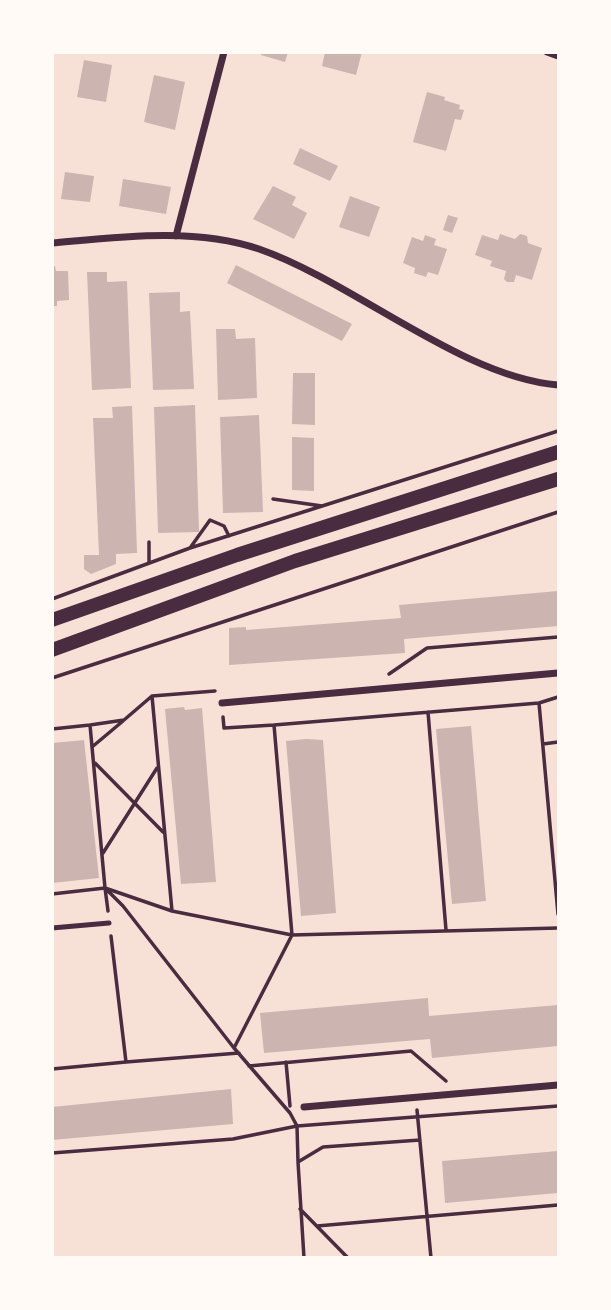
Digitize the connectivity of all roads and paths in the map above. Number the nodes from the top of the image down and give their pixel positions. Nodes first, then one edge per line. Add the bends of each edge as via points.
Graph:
1 (224, 52) edge
2 (547, 52) edge
3 (558, 55) edge
4 (176, 236) junction
5 (52, 243) edge
6 (558, 385) edge
7 (558, 431) edge
8 (558, 452) edge
9 (558, 479) edge
10 (273, 499) dead end
11 (324, 506) junction
12 (558, 512) edge
13 (229, 536) junction
14 (149, 542) dead end
15 (190, 548) junction
16 (149, 562) junction
17 (52, 599) edge
18 (52, 620) edge
19 (558, 637) edge
20 (52, 650) edge
21 (558, 673) edge
22 (384, 677) dead end
23 (52, 678) edge
24 (152, 696) junction
25 (558, 697) edge
26 (222, 703) junction
27 (539, 703) junction
28 (428, 712) junction
29 (124, 720) junction
30 (90, 725) junction
31 (274, 725) junction
32 (52, 729) edge
33 (558, 743) edge
34 (543, 744) junction
35 (92, 747) junction
36 (94, 762) junction
37 (158, 767) junction
38 (134, 803) junction
39 (165, 833) junction
40 (102, 855) junction
41 (105, 888) junction
42 (52, 894) edge
43 (172, 911) junction
44 (558, 914) edge
45 (109, 923) junction
46 (52, 928) edge
47 (558, 928) edge
48 (446, 931) junction
49 (292, 936) junction
50 (234, 1048) junction
51 (239, 1053) junction
52 (126, 1062) junction
53 (286, 1062) junction
54 (249, 1066) junction
55 (52, 1069) edge
56 (558, 1085) edge
57 (455, 1088) dead end
58 (416, 1098) junction
59 (558, 1106) edge
60 (304, 1107) dead end
61 (290, 1113) junction
62 (417, 1117) junction
63 (296, 1126) junction
64 (419, 1140) junction
65 (52, 1153) edge
66 (298, 1162) junction
67 (558, 1205) edge
68 (300, 1209) junction
69 (427, 1217) junction
70 (317, 1226) junction
71 (304, 1258) edge
72 (348, 1258) edge
73 (431, 1258) edge

1 - 4 street
2 - 3 street
4 - 5 street
4 - 6 street via 259,249 511,375
7 - 11 path
8 - 18 main road
9 - 20 main road via 295,561
10 - 11 path
11 - 13 path
12 - 23 path
13 - 15 path
13 - 15 path via 224,526 210,520
14 - 16 path
15 - 16 path
16 - 17 path
19 - 22 path via 427,648
21 - 26 street
24 - 26 path via 221,691
24 - 29 path
24 - 37 path
25 - 27 path
26 - 31 path via 224,728
27 - 28 path
27 - 34 path
28 - 31 path
28 - 48 path
29 - 30 path
29 - 35 path
30 - 32 path
30 - 35 path
31 - 49 path
33 - 34 path
34 - 44 path
35 - 36 path
36 - 38 path
36 - 40 path
37 - 38 path
37 - 39 path
38 - 39 path
38 - 40 path
39 - 43 path
40 - 41 path
41 - 42 path
41 - 43 path
41 - 45 path
41 - 50 path
43 - 49 path
45 - 46 lane
45 - 52 path
47 - 48 path
48 - 49 path
49 - 50 path
50 - 51 path
51 - 52 path
51 - 54 path
52 - 55 path
53 - 54 path
53 - 57 path via 411,1051
53 - 61 path
54 - 61 path
56 - 58 street
58 - 60 street
58 - 62 path
59 - 62 path
61 - 63 path
62 - 63 path
62 - 64 path
63 - 65 path via 233,1139
63 - 66 path
64 - 66 path via 323,1147
64 - 69 path
66 - 68 path
67 - 69 path
68 - 70 path
68 - 71 path
69 - 70 path
69 - 73 path
70 - 72 path

